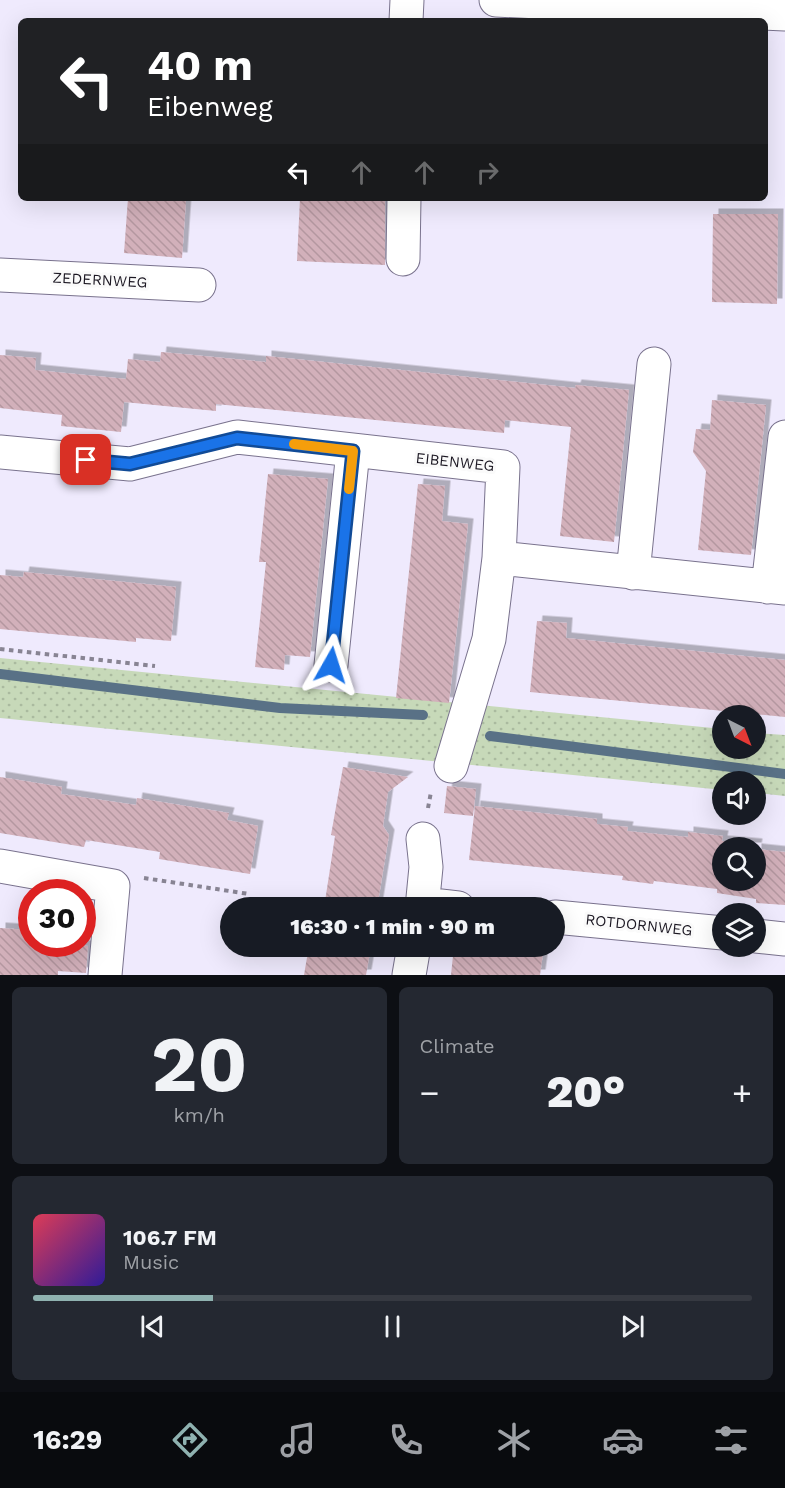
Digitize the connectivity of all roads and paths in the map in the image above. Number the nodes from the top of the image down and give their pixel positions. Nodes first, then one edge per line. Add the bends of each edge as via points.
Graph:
1 (407, 0) edge
2 (496, 0) edge
3 (785, 15) edge
4 (406, 18) edge
5 (404, 201) edge
6 (403, 259) dead end
7 (0, 275) edge
8 (199, 285) dead end
9 (654, 364) dead end
10 (785, 437) edge
11 (353, 451) junction
12 (0, 452) edge
13 (500, 558) junction
14 (633, 573) junction
15 (777, 587) edge
16 (0, 649) edge
17 (331, 665) dead end
18 (155, 666) dead end
19 (451, 766) joint
20 (423, 839) joint
21 (0, 866) edge
22 (113, 886) junction
23 (249, 894) dead end
24 (423, 897) edge
25 (565, 918) edge
26 (712, 932) edge
27 (766, 937) edge
28 (785, 939) edge
29 (412, 957) edge
30 (105, 975) edge
31 (409, 975) edge

1 - 4 street
2 - 3 street
5 - 6 street
7 - 8 street, ZEDERNWEG
9 - 14 street
10 - 15 street
11 - 12 street, EIBENWEG via 237,438 130,464
11 - 13 street, EIBENWEG via 503,467
11 - 17 street
13 - 14 street
13 - 19 street, EIBENWEG via 489,639
14 - 15 street
16 - 18 path
19 - 20 path via 434,768
20 - 24 street via 426,867
21 - 22 street
22 - 23 path via 129,876
22 - 30 street
25 - 26 street, ROTDORNWEG
27 - 28 street
29 - 31 street

